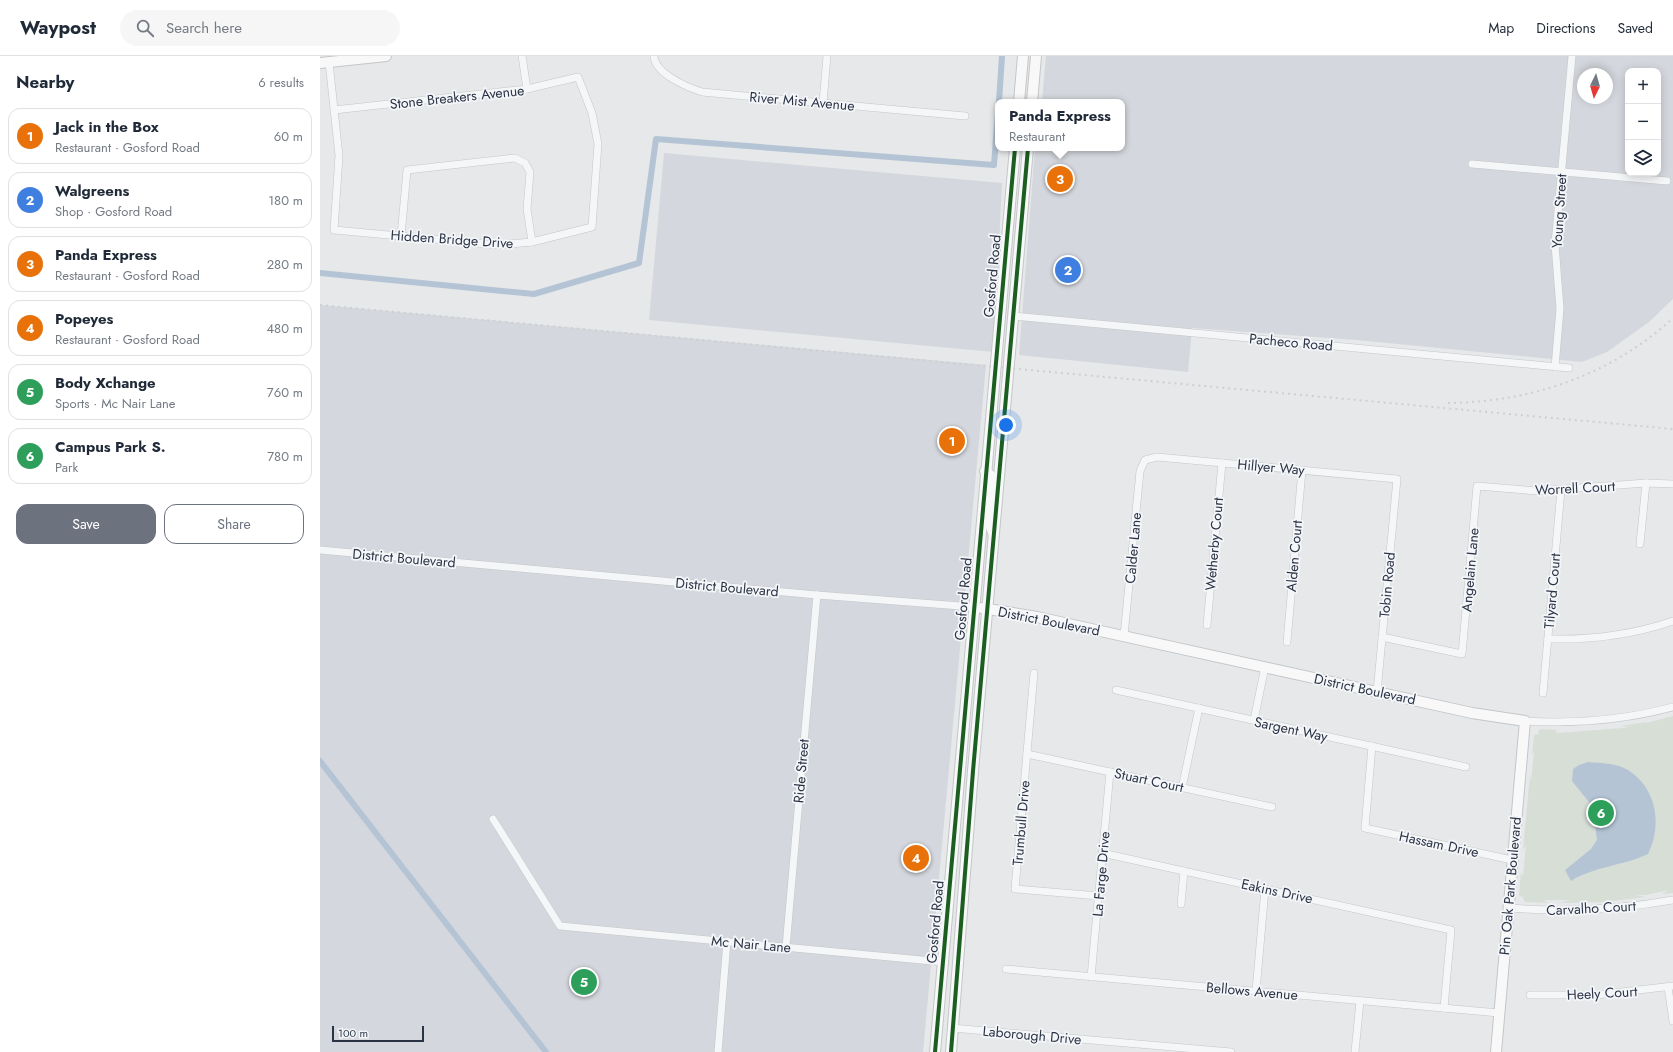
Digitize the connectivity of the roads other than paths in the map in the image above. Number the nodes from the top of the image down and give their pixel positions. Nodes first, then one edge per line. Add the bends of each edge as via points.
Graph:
1 (386, 56) edge
2 (522, 56) edge
3 (654, 56) edge
4 (827, 56) edge
5 (1023, 56) edge
6 (1036, 56) edge
7 (1572, 56) edge
8 (324, 63) edge
9 (527, 89) junction
10 (1019, 99) edge
11 (1032, 99) edge
12 (823, 103) junction
13 (334, 110) junction
14 (966, 116) dead end
15 (1015, 151) edge
16 (1028, 151) edge
17 (1472, 164) dead end
18 (1562, 171) junction
19 (1667, 181) dead end
20 (592, 227) joint
21 (401, 236) junction
22 (532, 242) junction
23 (1005, 258) junction
24 (1000, 312) junction
25 (1014, 316) junction
26 (1010, 363) junction
27 (1555, 367) junction
28 (1569, 368) dead end
29 (991, 410) junction
30 (1145, 460) joint
31 (1222, 463) junction
32 (1000, 470) junction
33 (1302, 470) junction
34 (985, 471) junction
35 (1397, 479) joint
36 (1646, 483) junction
37 (1673, 484) edge
38 (1477, 486) joint
39 (1561, 490) junction
40 (994, 537) junction
41 (1640, 544) dead end
42 (320, 550) edge
43 (817, 595) junction
44 (974, 608) junction
45 (987, 609) junction
46 (1673, 621) edge
47 (1207, 624) dead end
48 (1124, 636) junction
49 (1382, 637) junction
50 (1548, 639) junction
51 (1286, 642) dead end
52 (1265, 667) junction
53 (1034, 673) dead end
54 (1116, 690) dead end
55 (1377, 692) junction
56 (1543, 693) dead end
57 (1673, 707) edge
58 (1199, 708) junction
59 (1254, 720) junction
60 (1524, 721) junction
61 (1372, 746) junction
62 (1027, 754) junction
63 (1466, 767) dead end
64 (960, 769) junction
65 (1110, 772) junction
66 (1182, 788) junction
67 (1272, 807) dead end
68 (493, 819) dead end
69 (1102, 853) junction
70 (1512, 860) junction
71 (965, 861) junction
72 (1184, 871) junction
73 (1265, 889) junction
74 (1099, 896) junction
75 (1673, 900) edge
76 (1181, 904) dead end
77 (1508, 908) junction
78 (727, 941) junction
79 (786, 947) junction
80 (943, 962) junction
81 (1006, 969) dead end
82 (1092, 977) junction
83 (1670, 987) edge
84 (1256, 991) junction
85 (1530, 995) dead end
86 (1360, 1001) junction
87 (1444, 1008) junction
88 (1499, 1013) junction
89 (1673, 1021) edge
90 (953, 1023) junction
91 (718, 1052) edge
92 (935, 1052) edge
93 (951, 1052) edge
94 (1231, 1052) edge
95 (1356, 1052) edge
96 (1496, 1052) edge

1 - 8 main road
2 - 9 street
3 - 12 street, River Mist Avenue via 654,60 670,77 702,92
4 - 12 street
5 - 10 main road
6 - 11 main road
7 - 18 street, Young Street
8 - 13 street
9 - 13 street, Stone Breakers Avenue
9 - 20 street, Stone Breakers Avenue via 578,78 592,112 598,144
12 - 14 street, River Mist Avenue
13 - 21 street, Hidden Bridge Drive via 339,170 334,230
15 - 23 main road, Gosford Road
16 - 25 main road, Gosford Road
17 - 18 street
18 - 19 street
18 - 27 street, Young Street via 1555,244 1560,309
20 - 22 street, Hidden Bridge Drive
21 - 22 street, Hidden Bridge Drive via 498,245
21 - 22 street via 407,170 515,158 525,163 530,172 528,209
23 - 24 main road, Gosford Road
23 - 25 main road via 1010,276 1007,304
24 - 26 main road via 1004,321 1004,345
24 - 29 main road, Gosford Road
25 - 26 main road, Gosford Road
25 - 27 street, Pacheco Road
26 - 32 main road, Gosford Road
27 - 28 street, Pacheco Road
29 - 32 main road via 998,424 994,464
29 - 34 main road, Gosford Road
30 - 31 street, Hillyer Way via 1157,457
30 - 48 street, Calder Lane via 1140,471
31 - 33 street, Hillyer Way
31 - 47 street, Wetherby Court
32 - 40 main road, Gosford Road
33 - 35 street, Hillyer Way
33 - 51 street, Alden Court
34 - 40 main road via 992,481 989,520
34 - 44 main road, Gosford Road
35 - 49 street, Tobin Road
36 - 37 street, Worrell Court
36 - 39 street, Worrell Court
36 - 41 street
38 - 39 street, Worrell Court via 1537,491
38 - 49 street, Angelain Lane via 1462,654
39 - 50 street, Tilyard Court
40 - 45 main road, Gosford Road
42 - 43 street, District Boulevard
43 - 44 street, District Boulevard
43 - 79 street, Ride Street
44 - 45 main road, District Boulevard
44 - 64 main road, Gosford Road
45 - 48 main road, District Boulevard
45 - 71 main road, Gosford Road
46 - 50 street via 1618,635
48 - 52 main road, District Boulevard
49 - 55 street, Tobin Road
50 - 56 street, Tilyard Court
52 - 55 main road, District Boulevard
52 - 59 street
53 - 62 street, Trumbull Drive
54 - 58 street, Sargent Way
55 - 60 main road, District Boulevard
57 - 60 street, District Boulevard via 1602,720
58 - 59 street, Sargent Way
58 - 66 street
59 - 61 street, Sargent Way
60 - 70 main road, Pin Oak Park Boulevard
61 - 63 street, Sargent Way
61 - 70 street, Hassam Drive via 1365,828
62 - 65 street, Stuart Court
62 - 74 street, Trumbull Drive via 1015,889
64 - 71 main road via 965,777 961,834
64 - 80 main road, Gosford Road
65 - 66 street, Stuart Court
65 - 69 street, La Farge Drive
66 - 67 street, Stuart Court
68 - 78 street, Mc Nair Lane via 560,926
69 - 72 street, Eakins Drive
69 - 74 street, La Farge Drive
70 - 77 main road, Pin Oak Park Boulevard
71 - 90 main road, Gosford Road
72 - 73 street, Eakins Drive
72 - 76 street
73 - 84 street
73 - 87 street, Eakins Drive via 1451,930
74 - 82 street, La Farge Drive
75 - 77 street, Carvalho Court via 1598,910
77 - 88 main road, Pin Oak Park Boulevard
78 - 79 street, Mc Nair Lane
78 - 91 street
79 - 80 street, Mc Nair Lane
80 - 90 main road via 948,966 950,973
80 - 92 main road, Gosford Road
81 - 82 street, Bellows Avenue
82 - 84 street, Bellows Avenue
83 - 85 street, Heely Court via 1596,995
83 - 89 street
84 - 86 street, Bellows Avenue
86 - 87 street, Bellows Avenue
86 - 95 street
87 - 88 street, Bellows Avenue
88 - 96 main road, Pin Oak Park Boulevard
90 - 93 main road, Gosford Road
90 - 94 street, Laborough Drive

